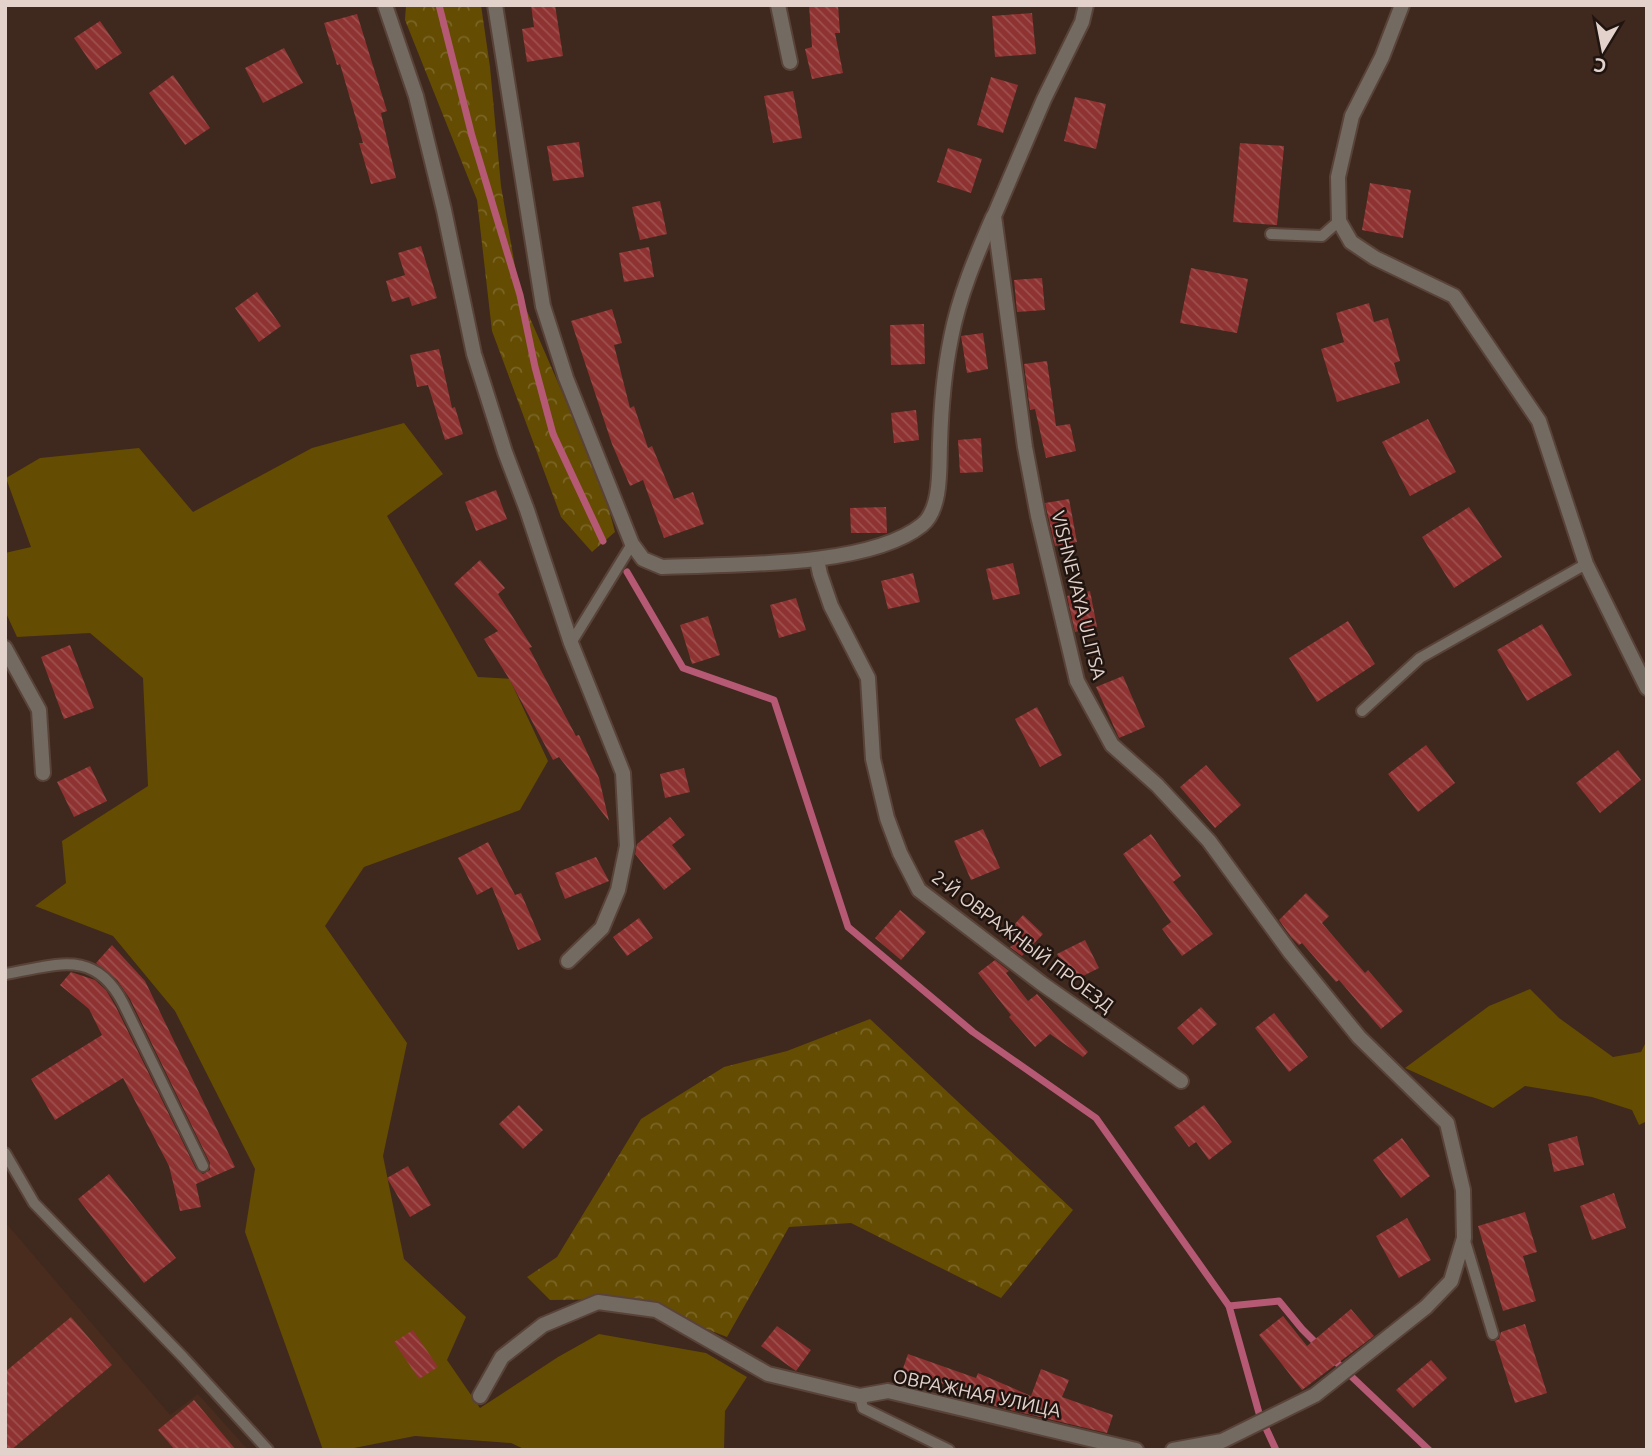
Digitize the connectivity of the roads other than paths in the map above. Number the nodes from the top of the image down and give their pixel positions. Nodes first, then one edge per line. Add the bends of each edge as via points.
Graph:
1 (385, 5) edge
2 (495, 5) edge
3 (778, 5) edge
4 (1086, 5) edge
5 (1402, 5) edge
6 (790, 62) dead end
7 (994, 216) junction
8 (1339, 221) junction
9 (1271, 234) dead end
10 (632, 544) junction
11 (817, 560) junction
12 (1586, 564) junction
13 (570, 643) junction
14 (5, 648) edge
15 (1647, 688) edge
16 (1363, 711) dead end
17 (43, 773) dead end
18 (568, 961) dead end
19 (5, 974) edge
20 (1181, 1081) dead end
21 (5, 1153) edge
22 (203, 1166) dead end
23 (1464, 1238) junction
24 (1493, 1334) dead end
25 (480, 1396) dead end
26 (860, 1396) junction
27 (268, 1450) edge
28 (949, 1450) edge
29 (1136, 1450) edge
30 (1173, 1450) edge

1 - 13 street via 416,96 474,354
2 - 10 street via 543,306 566,378
3 - 6 street
4 - 7 street via 1083,22
5 - 8 street via 1352,116 1338,177
7 - 11 street via 970,272 951,338 941,413 939,493 924,523 894,541
7 - 23 street, VISHNEVAYA ULITSA via 1025,447 1077,681 1112,745 1209,841 1359,1037 1447,1124 1463,1189
8 - 9 lane via 1322,236
8 - 12 street via 1351,243 1454,296 1539,421
10 - 11 street via 643,559 662,567
10 - 13 lane
11 - 20 street, 2-Й ОВРАЖНЫЙ ПРОЕЗД via 831,606 868,678 873,760 887,818 919,890
12 - 15 street
12 - 16 lane via 1420,658
13 - 18 street via 623,773 627,845 618,891 602,928
14 - 17 street via 40,710
19 - 22 lane via 77,963 109,982
21 - 27 lane via 34,1203
23 - 24 lane
23 - 30 street, VISHNEVAYA ULITSA via 1451,1281 1435,1299 1314,1395 1223,1441
25 - 26 street, ОВРАЖНАЯ УЛИЦА via 502,1356 543,1325 598,1302 656,1310 768,1374
26 - 28 lane via 863,1408
26 - 29 street, ОВРАЖНАЯ УЛИЦА via 888,1391

